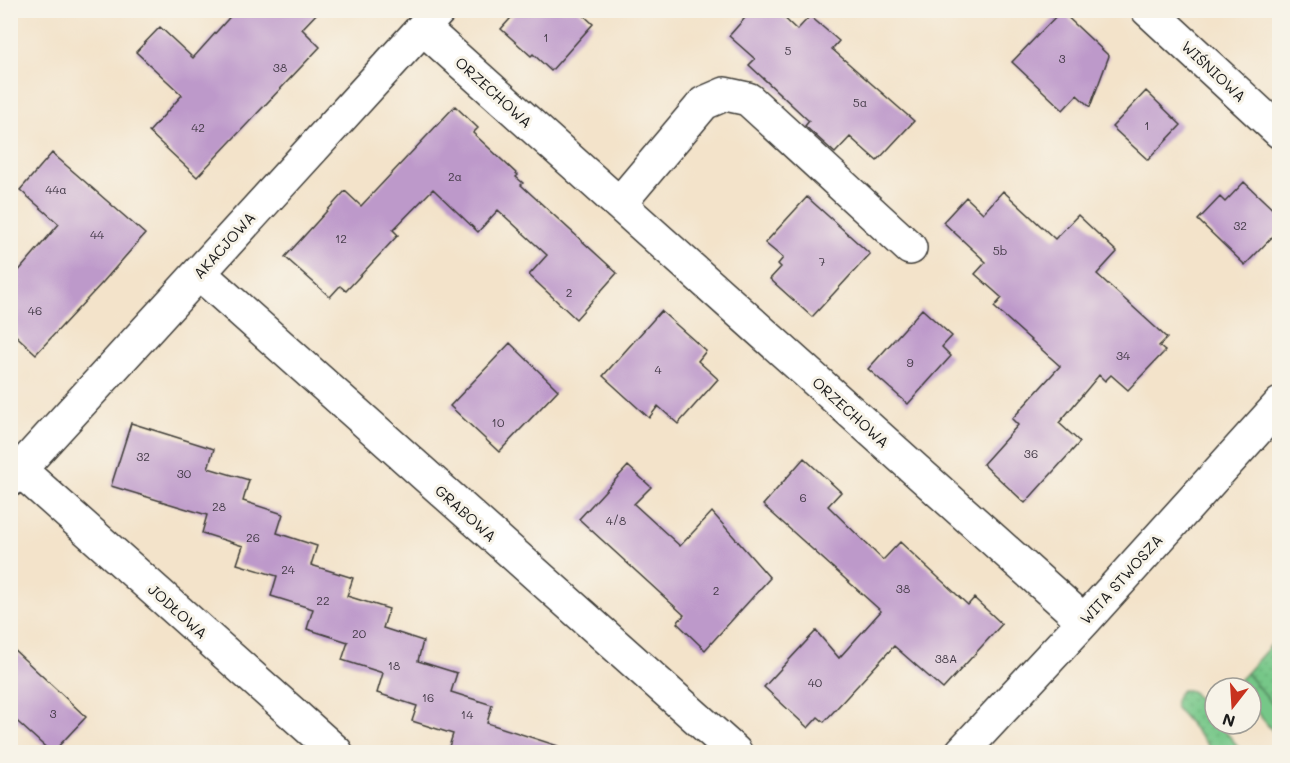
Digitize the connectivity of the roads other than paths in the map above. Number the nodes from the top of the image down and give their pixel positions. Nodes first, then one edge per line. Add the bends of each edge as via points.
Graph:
1 (1149, 10) edge
2 (431, 19) edge
3 (1280, 132) edge
4 (619, 204) junction
5 (910, 248) dead end
6 (199, 273) junction
7 (1280, 404) edge
8 (15, 475) edge
9 (1084, 621) junction
10 (336, 753) edge
11 (735, 753) edge
12 (962, 753) edge

1 - 3 street, WIŚNIOWA
2 - 4 street, ORZECHOWA
2 - 6 street, AKACJOWA
4 - 5 street via 704,103 724,94 748,99
4 - 9 street, ORZECHOWA
6 - 8 street, AKACJOWA
6 - 11 street, GRABOWA
7 - 9 street, WITA STWOSZA
8 - 10 street, JODŁOWA
9 - 12 street, WITA STWOSZA

